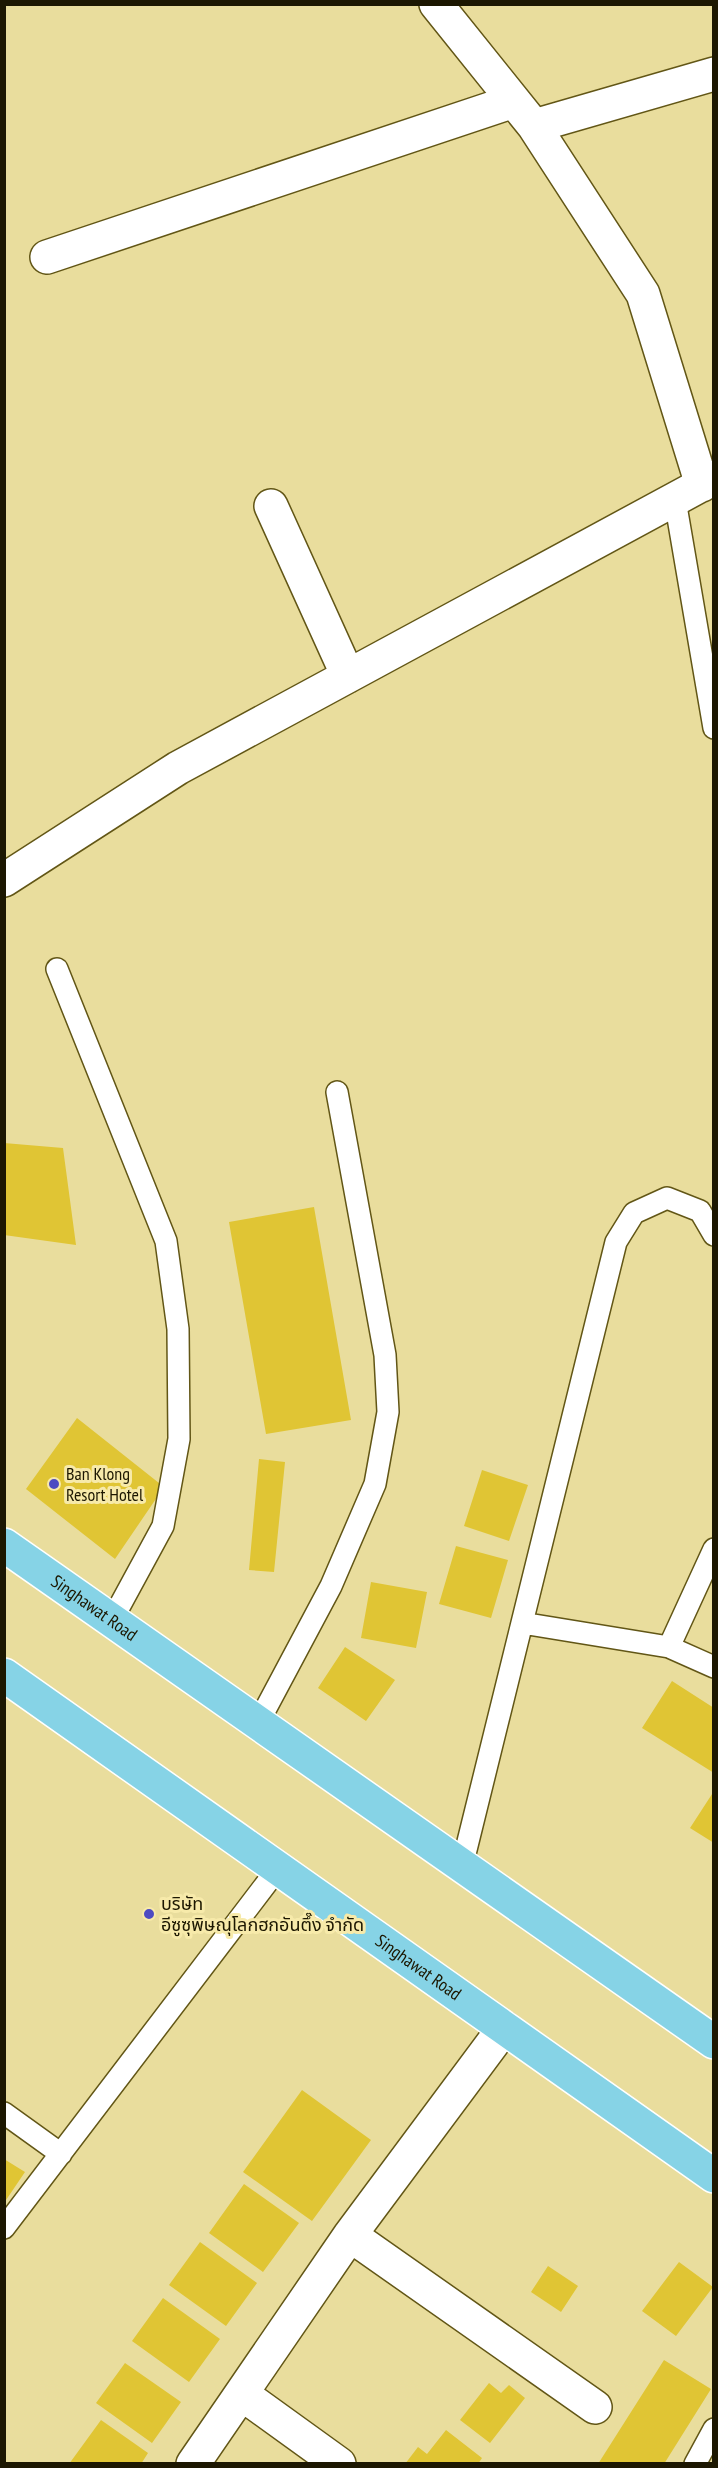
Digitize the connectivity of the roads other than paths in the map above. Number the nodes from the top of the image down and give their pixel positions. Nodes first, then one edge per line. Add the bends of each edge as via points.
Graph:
1 (436, 4) edge
2 (714, 74) edge
3 (514, 101) junction
4 (534, 126) junction
5 (47, 256) dead end
6 (697, 488) edge
7 (271, 506) dead end
8 (348, 676) junction
9 (714, 728) edge
10 (4, 880) edge
11 (57, 969) dead end
12 (337, 1092) dead end
13 (714, 1235) edge
14 (4, 1545) edge
15 (714, 1549) edge
16 (112, 1620) junction
17 (522, 1623) junction
18 (669, 1647) junction
19 (714, 1667) edge
20 (4, 1675) edge
21 (258, 1724) junction
22 (462, 1866) junction
23 (279, 1868) junction
24 (504, 2028) junction
25 (714, 2042) edge
26 (4, 2113) edge
27 (62, 2154) junction
28 (714, 2176) edge
29 (4, 2228) edge
30 (350, 2235) junction
31 (242, 2394) junction
32 (595, 2407) dead end
33 (714, 2429) edge
34 (193, 2463) edge
35 (339, 2463) edge
36 (695, 2463) edge

1 - 3 street
2 - 4 street
3 - 4 street
3 - 5 street
4 - 6 street via 643,294
6 - 8 street
6 - 9 lane
7 - 8 street
8 - 10 street via 178,768
11 - 16 lane via 166,1240 178,1329 179,1439 163,1526
12 - 21 lane via 385,1355 388,1412 375,1484 331,1587
13 - 17 lane via 700,1211 667,1198 634,1213 616,1242
14 - 16 main road, Singhawat Road
15 - 18 lane
16 - 21 main road, Singhawat Road
17 - 18 lane
17 - 22 lane
18 - 19 lane
20 - 23 main road, Singhawat Road
21 - 22 main road, Singhawat Road
22 - 25 main road, Singhawat Road
23 - 24 main road, Singhawat Road
23 - 27 lane
24 - 28 main road, Singhawat Road
24 - 30 street
26 - 27 lane
27 - 29 lane
30 - 31 street
30 - 32 street
31 - 34 street
31 - 35 street
33 - 36 lane

